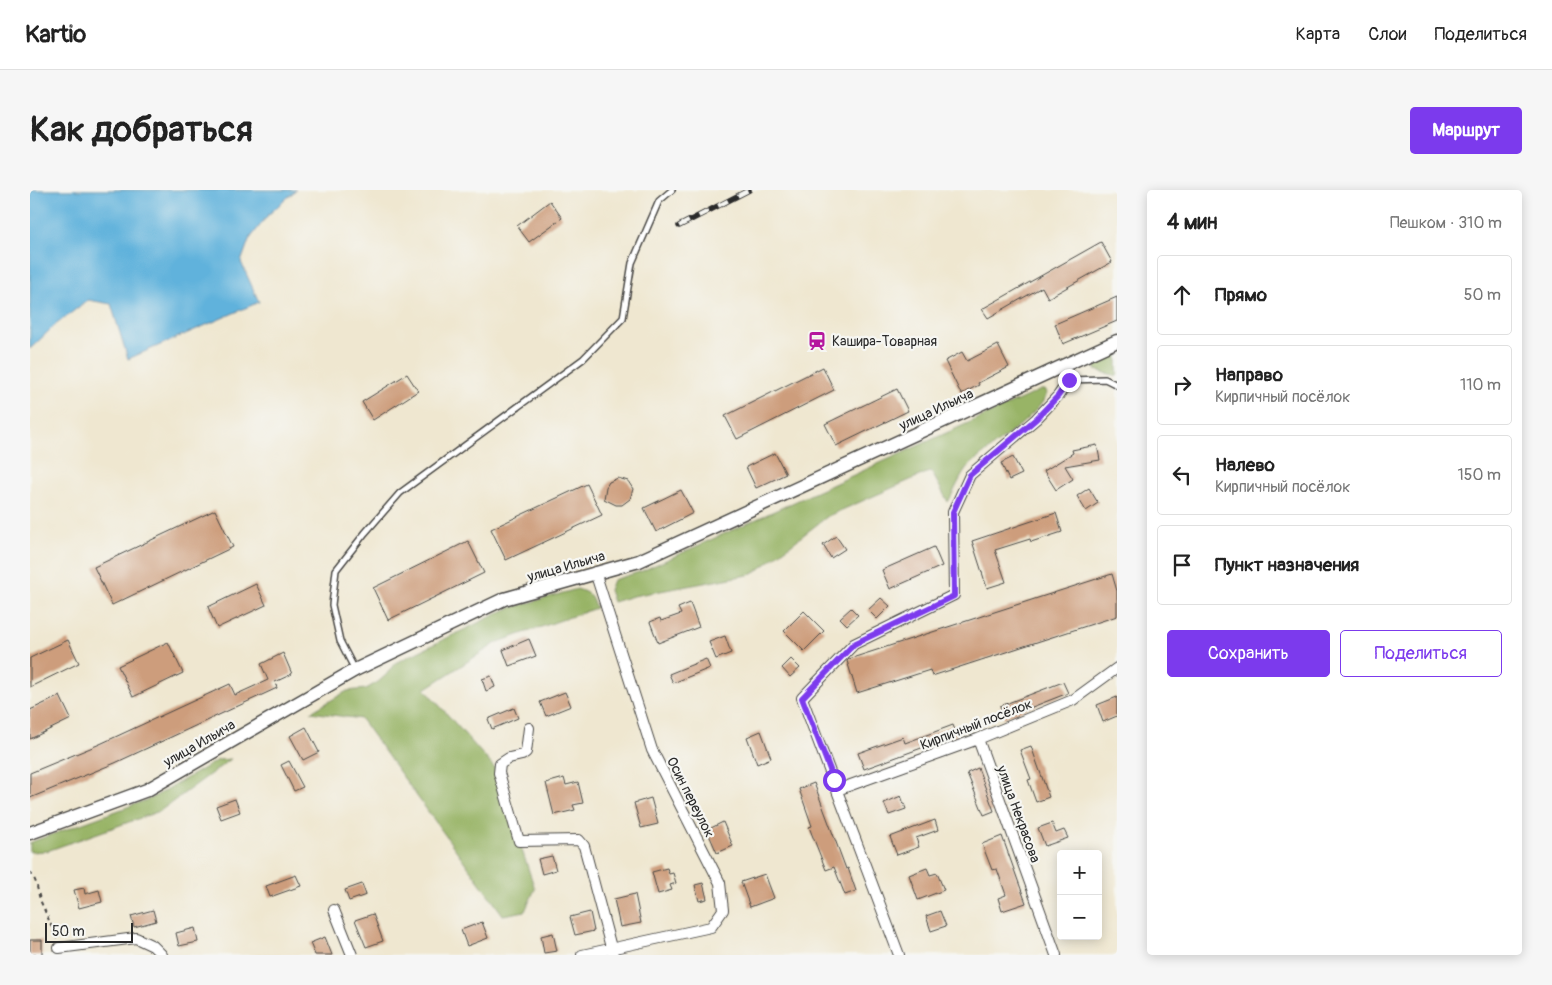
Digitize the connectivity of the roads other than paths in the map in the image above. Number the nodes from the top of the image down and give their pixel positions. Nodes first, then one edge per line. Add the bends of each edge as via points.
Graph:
1 (672, 190) edge
2 (1117, 342) edge
3 (1064, 367) junction
4 (1069, 380) junction
5 (1117, 385) edge
6 (594, 572) junction
7 (1117, 668) edge
8 (355, 670) junction
9 (529, 728) dead end
10 (978, 739) junction
11 (837, 790) junction
12 (30, 832) edge
13 (334, 910) dead end
14 (59, 948) road end
15 (612, 952) edge
16 (162, 955) edge
17 (352, 955) edge
18 (582, 955) edge
19 (899, 955) edge
20 (1056, 955) edge

1 - 8 lane via 659,201 632,263 623,318 583,359 400,493 336,570 332,605 340,641
2 - 3 street, улица Ильича
3 - 4 street
3 - 6 street, улица Ильича via 639,561
4 - 5 lane via 1105,379
4 - 11 street via 1036,419 970,475 953,512 954,596 854,644 802,698
6 - 8 street, улица Ильича via 504,599
6 - 15 street, Осин переулок via 652,750 720,883 723,910 711,927
7 - 10 street, Кирпичный посёлок via 1073,700
8 - 12 street, улица Ильича via 146,790
9 - 15 street via 526,752 500,764 519,841 579,840 584,846
10 - 11 street, Кирпичный посёлок
10 - 20 street, улица Некрасова
11 - 19 street
13 - 17 street
14 - 16 street via 136,938 153,946
15 - 18 street, Осин переулок

